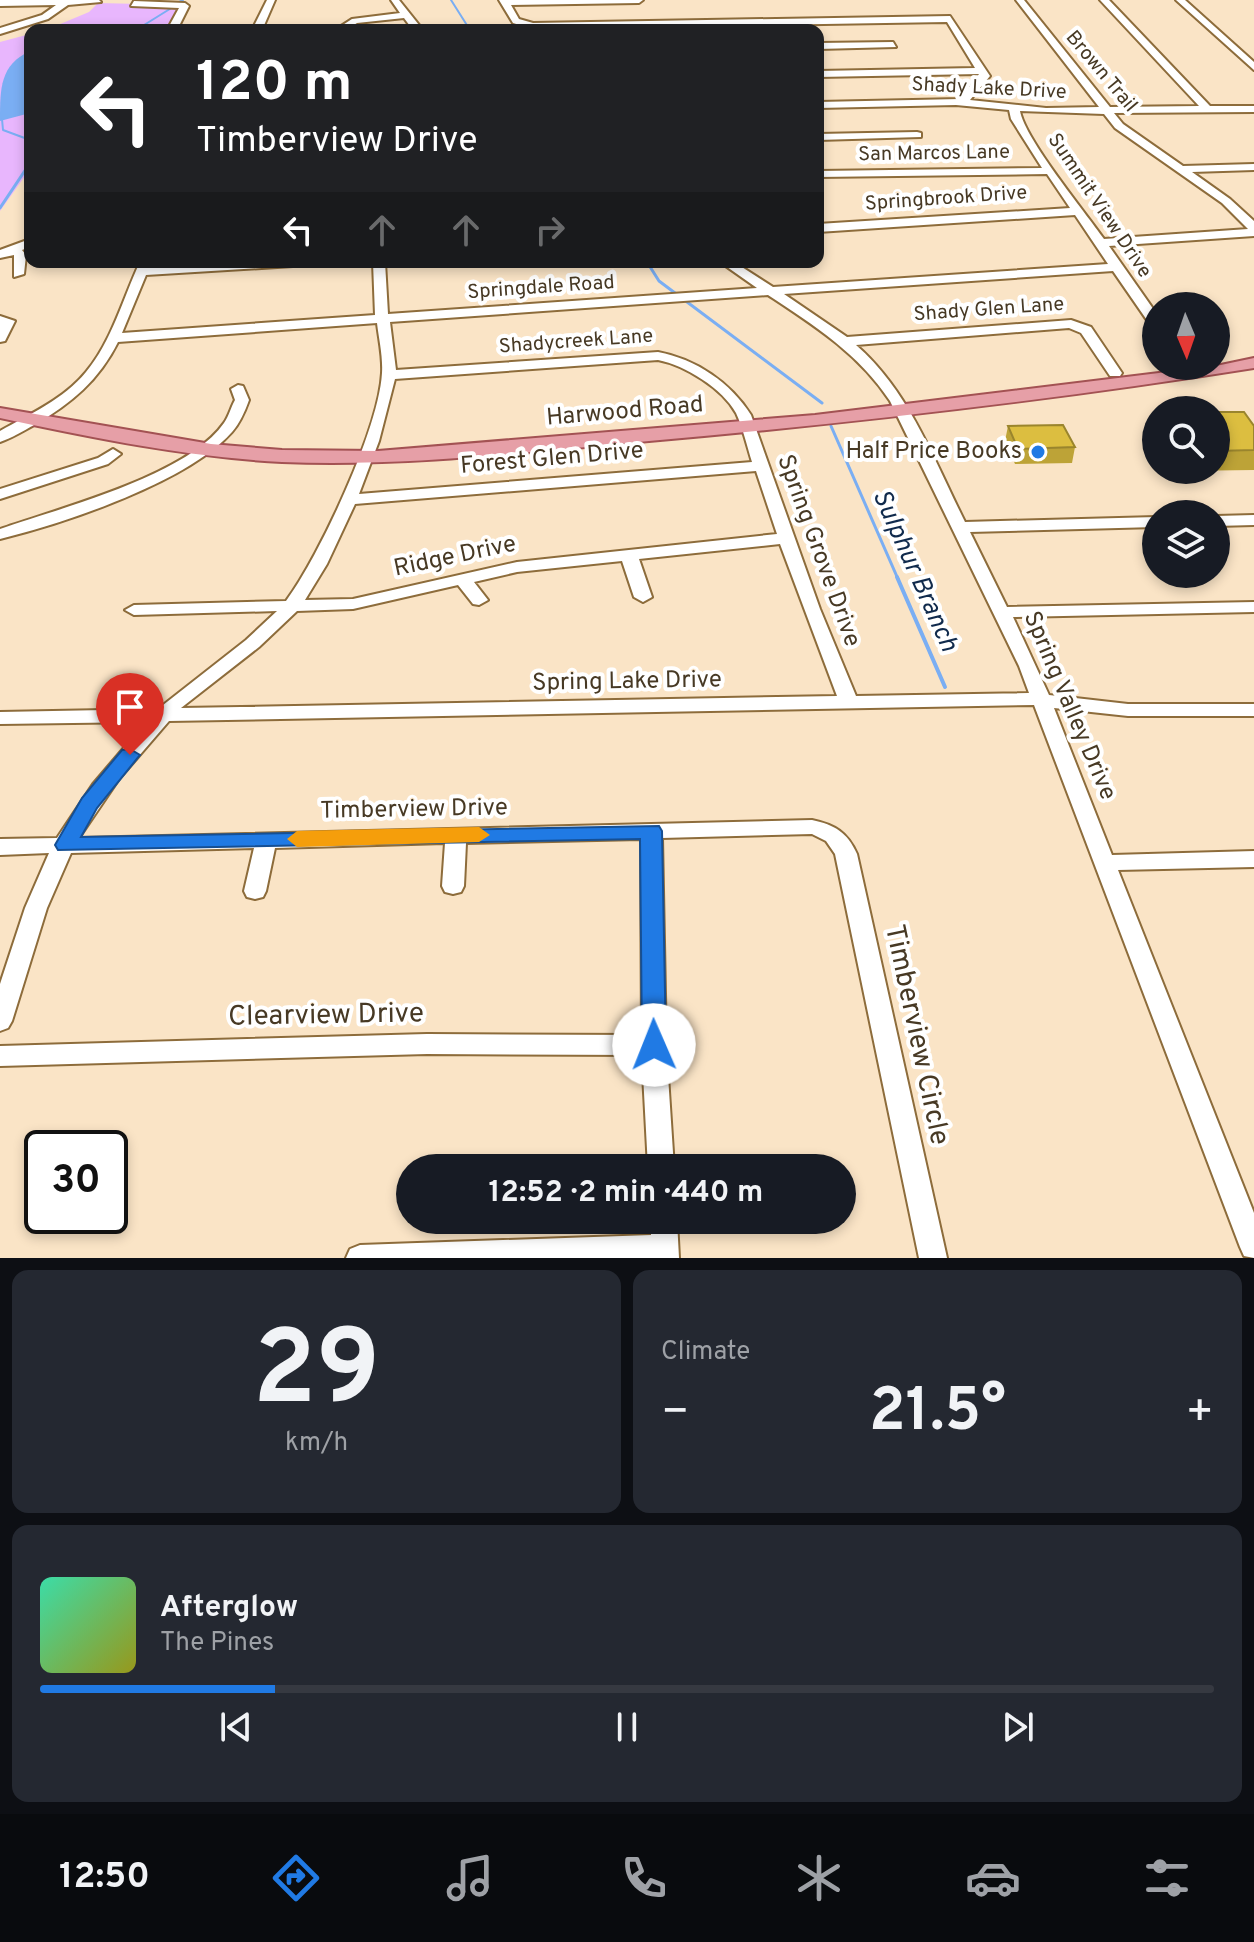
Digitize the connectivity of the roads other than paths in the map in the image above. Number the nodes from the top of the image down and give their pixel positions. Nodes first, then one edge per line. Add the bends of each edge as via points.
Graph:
1 (271, 0) edge
2 (395, 0) edge
3 (604, 0) edge
4 (639, 0) edge
5 (1020, 0) edge
6 (1030, 0) edge
7 (1104, 0) edge
8 (1180, 0) edge
9 (504, 1) edge
10 (97, 2) dead end
11 (0, 3) edge
12 (65, 3) junction
13 (134, 4) dead end
14 (406, 15) junction
15 (175, 24) edge
16 (260, 24) edge
17 (350, 24) edge
18 (413, 24) edge
19 (528, 24) edge
20 (777, 24) edge
21 (0, 31) edge
22 (893, 45) dead end
23 (824, 46) edge
24 (1057, 48) junction
25 (1069, 48) junction
26 (1254, 67) edge
27 (983, 71) junction
28 (824, 74) edge
29 (962, 103) junction
30 (824, 105) edge
31 (1014, 109) junction
32 (1254, 109) edge
33 (1208, 110) junction
34 (1112, 111) junction
35 (917, 135) dead end
36 (824, 137) edge
37 (1254, 167) edge
38 (1180, 169) junction
39 (1050, 171) junction
40 (824, 174) edge
41 (1077, 211) junction
42 (824, 228) edge
43 (1254, 230) edge
44 (1100, 243) junction
45 (24, 245) edge
46 (15, 249) junction
47 (0, 254) edge
48 (1116, 267) junction
49 (144, 268) edge
50 (378, 268) edge
51 (734, 268) edge
52 (18, 274) dead end
53 (767, 292) junction
54 (1142, 303) edge
55 (382, 318) junction
56 (0, 320) edge
57 (0, 338) edge
58 (112, 338) junction
59 (842, 342) junction
60 (1254, 352) edge
61 (1230, 355) edge
62 (1254, 363) edge
63 (1230, 366) edge
64 (1142, 369) edge
65 (1115, 373) junction
66 (388, 375) junction
67 (1142, 376) edge
68 (238, 389) dead end
69 (0, 398) edge
70 (900, 407) junction
71 (51, 408) junction
72 (0, 413) edge
73 (30, 419) junction
74 (745, 421) junction
75 (0, 437) edge
76 (217, 437) junction
77 (367, 449) junction
78 (201, 450) junction
79 (113, 454) dead end
80 (760, 466) junction
81 (0, 494) edge
82 (348, 500) junction
83 (1254, 520) edge
84 (1230, 521) edge
85 (1142, 522) edge
86 (961, 527) junction
87 (0, 534) edge
88 (786, 538) junction
89 (629, 555) junction
90 (462, 579) junction
91 (643, 597) dead end
92 (479, 600) dead end
93 (291, 607) junction
94 (1254, 607) edge
95 (134, 610) dead end
96 (1002, 612) junction
97 (1041, 700) junction
98 (849, 703) junction
99 (1254, 710) edge
100 (164, 715) junction
101 (0, 718) edge
102 (651, 831) junction
103 (829, 831) joint
104 (456, 835) junction
105 (266, 840) junction
106 (66, 845) junction
107 (0, 847) edge
108 (1254, 859) edge
109 (1107, 863) junction
110 (453, 886) dead end
111 (255, 891) dead end
112 (0, 1021) edge
113 (654, 1045) junction
114 (0, 1056) edge
115 (660, 1154) edge
116 (665, 1242) edge
117 (1254, 1247) edge
118 (360, 1258) edge
119 (933, 1258) edge

1 - 16 street
2 - 14 street
3 - 4 street
3 - 9 street
5 - 24 street, Brown Trail
6 - 25 street, Brown Trail
7 - 33 street
8 - 26 street
9 - 19 street via 519,23
10 - 12 street
11 - 12 street
12 - 21 street via 45,17
13 - 15 street via 185,6
14 - 17 street
14 - 18 street
20 - 27 street via 948,19
22 - 23 street
24 - 25 street
24 - 34 street, Brown Trail
25 - 34 street, Brown Trail
27 - 28 street
27 - 29 street via 983,82
29 - 30 street, Shady Lake Drive
29 - 31 street, Shady Lake Drive
31 - 34 street, Shady Lake Drive
31 - 39 street, Summit View Drive
32 - 33 street, Shady Lake Drive
33 - 34 street, Shady Lake Drive
34 - 38 street, Brown Trail via 1126,130
35 - 36 street
37 - 38 street
38 - 43 street, Brown Trail via 1226,201
39 - 40 street, San Marcos Lane
39 - 41 street, Summit View Drive
41 - 42 street, Springbrook Drive
41 - 44 street, Summit View Drive
43 - 44 street
44 - 48 street, Summit View Drive
45 - 46 street
46 - 47 street
46 - 52 street via 20,255
48 - 53 street, Springdale Road
48 - 54 street, Summit View Drive
49 - 58 street
50 - 55 street
51 - 53 street, Spring Valley Drive
53 - 55 street, Springdale Road
53 - 59 street, Spring Valley Drive
55 - 58 street, Springdale Road
55 - 66 street
56 - 57 street via 8,321
58 - 71 street via 86,379
59 - 65 street, Shady Glen Lane via 1071,324 1086,330
59 - 70 street, Spring Valley Drive via 876,368
60 - 61 main road
62 - 63 main road, Harwood Road
64 - 65 main road, Harwood Road
65 - 70 main road, Harwood Road
66 - 74 street, Shadycreek Lane via 666,356 733,397
66 - 77 street
67 - 70 main road, Harwood Road
68 - 76 street via 242,400
69 - 71 main road, Harwood Road
70 - 74 main road, Harwood Road
70 - 86 street, Spring Valley Drive
71 - 73 street
71 - 76 main road, Harwood Road
72 - 73 main road, Harwood Road
73 - 75 street
73 - 78 main road, Harwood Road
74 - 77 main road, Harwood Road
74 - 80 street, Spring Grove Drive
76 - 77 main road, Harwood Road
76 - 78 street
77 - 78 main road, Harwood Road
77 - 82 street
78 - 87 street via 142,483
79 - 81 street
80 - 82 street, Forest Glen Drive
80 - 88 street, Spring Grove Drive
82 - 93 street
83 - 84 street
85 - 86 street
86 - 96 street, Spring Valley Drive
88 - 89 street, Ridge Drive
88 - 98 street, Spring Grove Drive
89 - 90 street, Ridge Drive via 517,567
89 - 91 street
90 - 92 street
90 - 93 street, Ridge Drive via 353,604
93 - 95 street, Ridge Drive
93 - 100 street
94 - 96 street
96 - 97 street, Spring Valley Drive
97 - 98 street, Spring Lake Drive
97 - 99 street, Spring Lake Drive via 1143,711
97 - 109 street, Spring Valley Drive
98 - 100 street, Spring Lake Drive
100 - 101 street, Spring Lake Drive
100 - 106 street via 89,803
102 - 103 street, Timberview Drive
102 - 104 street, Timberview Drive
102 - 113 street
103 - 119 street, Timberview Circle via 846,854
104 - 105 street, Timberview Drive
104 - 110 street
105 - 106 street, Timberview Drive
105 - 111 street
106 - 107 street, Timberview Drive
106 - 112 street via 47,877
108 - 109 street
109 - 117 street, Spring Valley Drive
113 - 114 street, Clearview Drive via 427,1044
113 - 115 street
116 - 118 street

